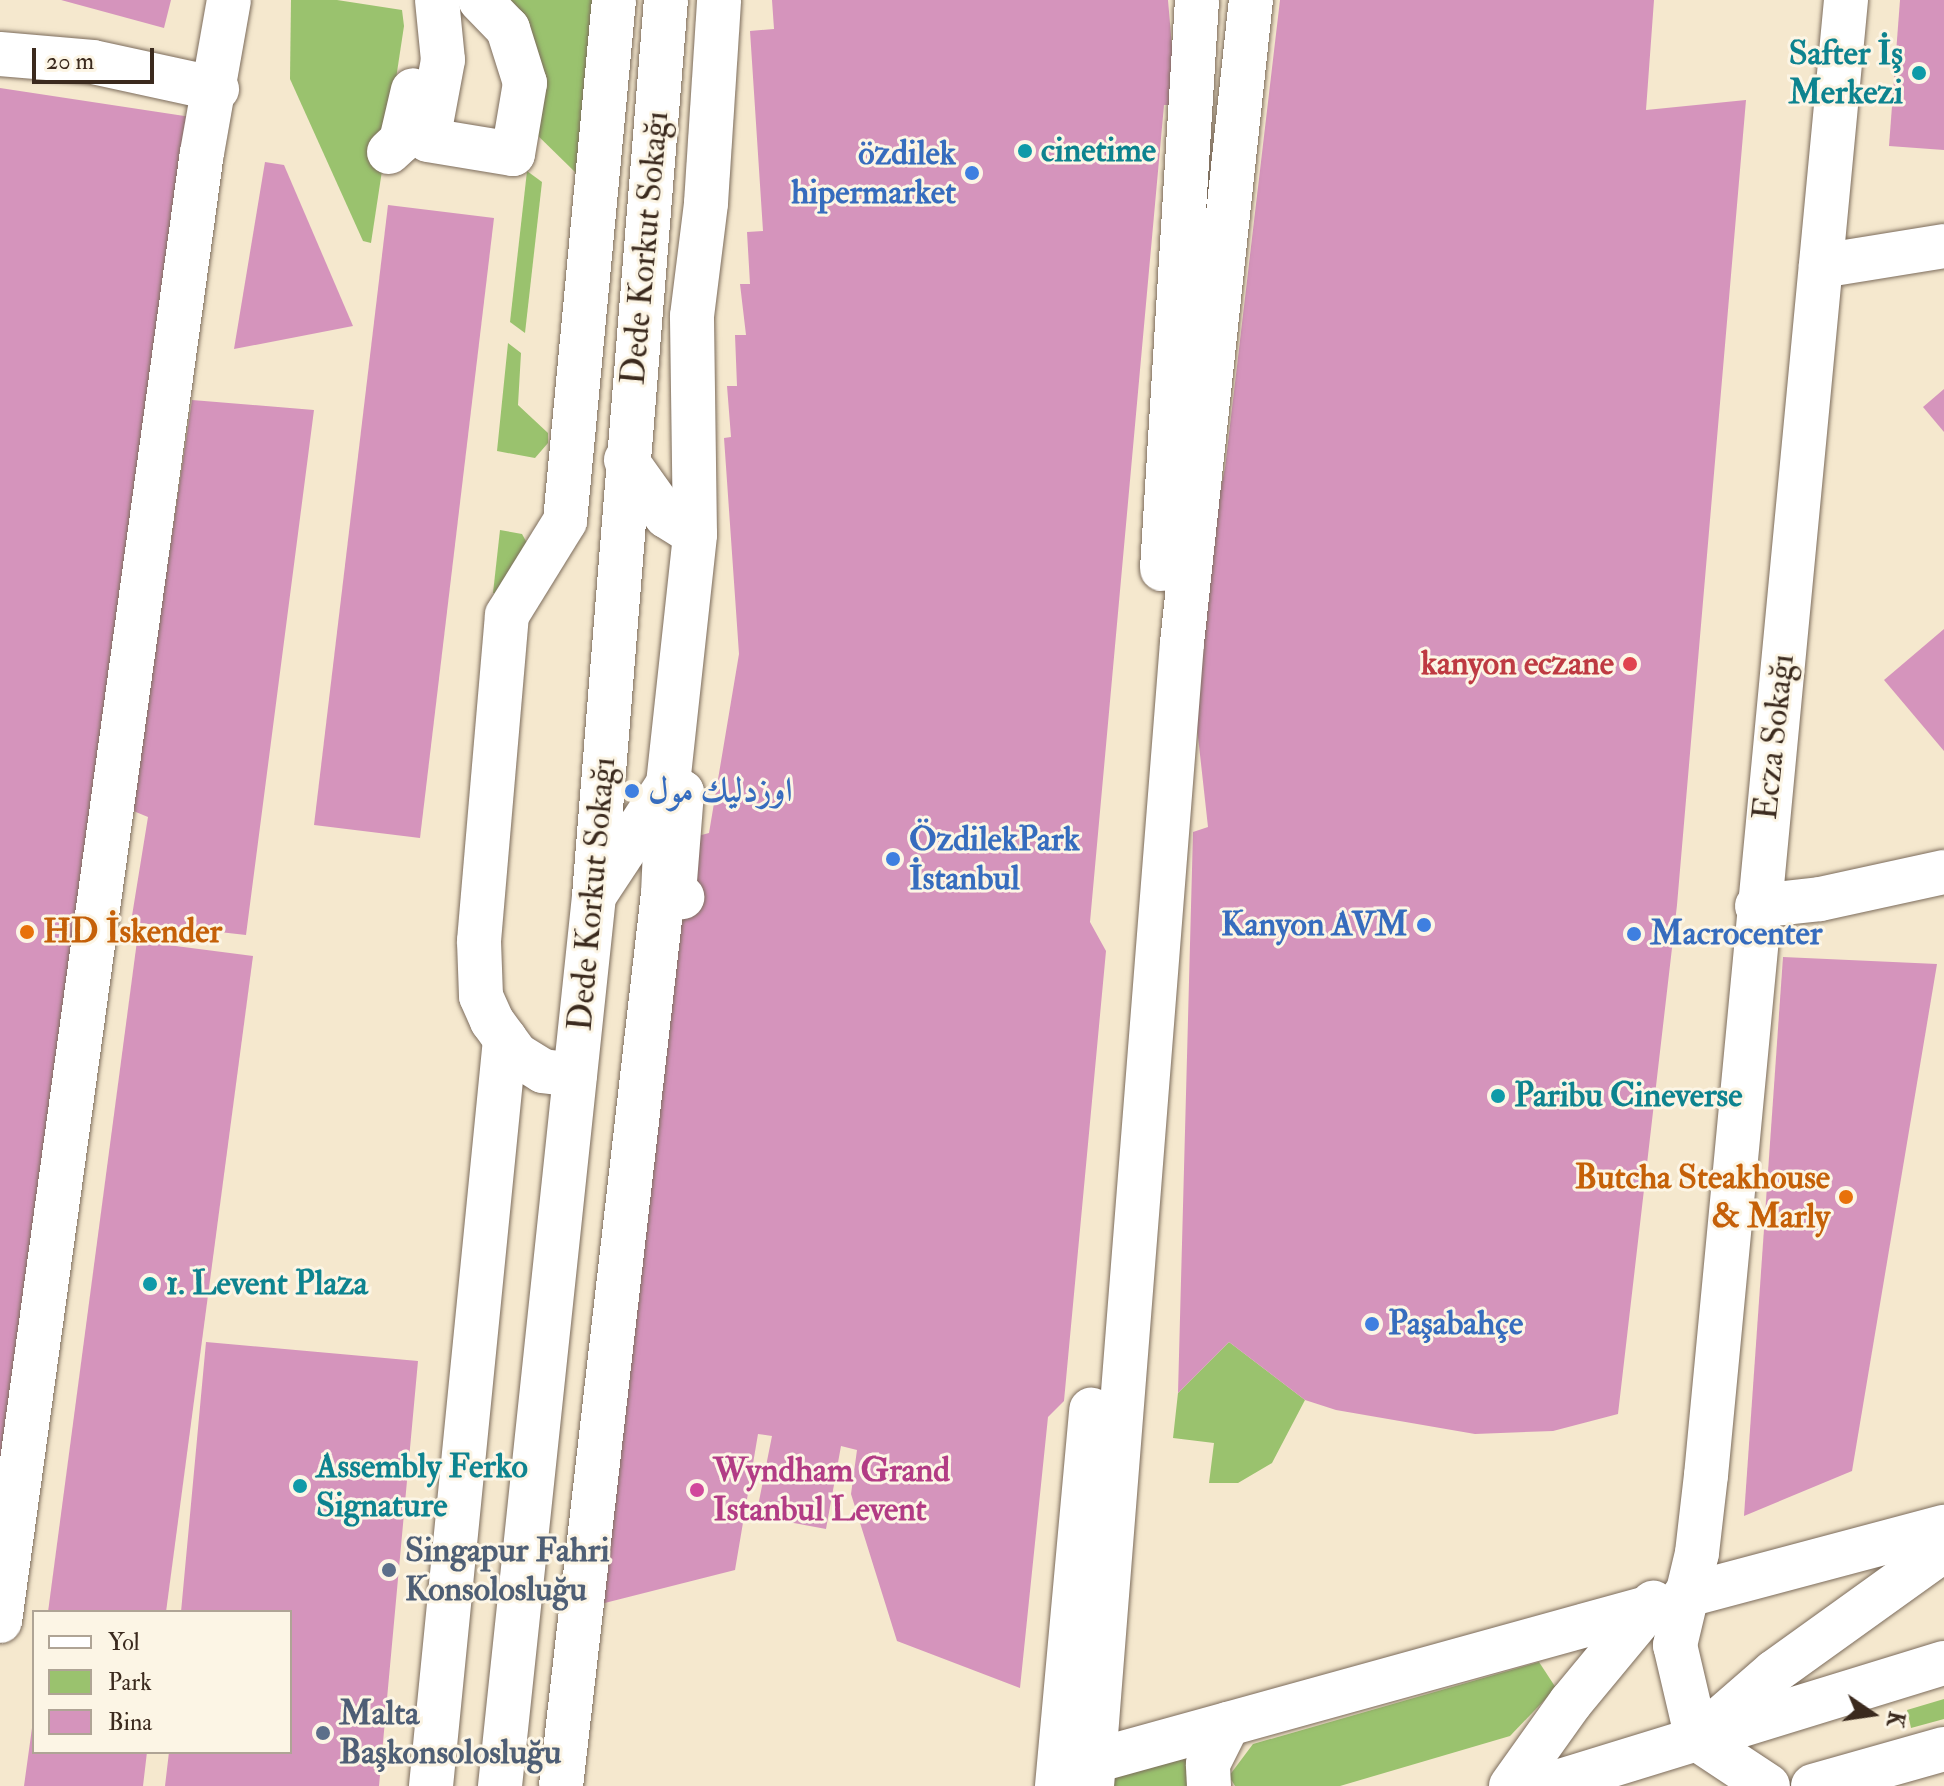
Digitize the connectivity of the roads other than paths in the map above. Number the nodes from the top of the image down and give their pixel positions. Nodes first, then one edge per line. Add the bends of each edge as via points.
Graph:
1 (229, 0) edge
2 (412, 0) edge
3 (437, 0) edge
4 (480, 0) edge
5 (614, 0) edge
6 (666, 0) edge
7 (719, 0) edge
8 (1197, 0) edge
9 (1251, 0) edge
10 (1846, 0) edge
11 (0, 54) edge
12 (217, 89) junction
13 (605, 99) junction
14 (658, 105) junction
15 (408, 146) junction
16 (1944, 246) edge
17 (1821, 266) junction
18 (626, 460) junction
19 (695, 534) junction
20 (668, 784) junction
21 (1944, 872) edge
22 (594, 896) junction
23 (682, 897) dead end
24 (1757, 906) junction
25 (505, 1039) junction
26 (575, 1075) junction
27 (1944, 1527) edge
28 (1944, 1550) edge
29 (1668, 1602) junction
30 (0, 1621) edge
31 (1944, 1663) edge
32 (1228, 1724) junction
33 (1697, 1739) junction
34 (1944, 1749) edge
35 (1093, 1774) edge
36 (431, 1786) edge
37 (500, 1786) edge
38 (561, 1786) edge
39 (1057, 1786) edge
40 (1209, 1786) edge
41 (1511, 1786) edge
42 (1544, 1786) edge
43 (1768, 1786) edge
44 (1813, 1786) edge

1 - 12 street
2 - 15 street via 424,18 401,141
3 - 15 street via 443,60
4 - 15 street via 508,29 525,83 513,154
5 - 13 street
6 - 14 street, Dede Korkut Sokağı
7 - 19 street via 706,203 692,316
8 - 39 street via 1149,780
9 - 35 street via 1182,643
10 - 17 street, Ecza Sokağı
11 - 12 street via 93,62
12 - 30 street via 200,168
13 - 14 street
13 - 25 street via 565,521 507,615 479,941 481,996
14 - 18 street, Dede Korkut Sokağı
16 - 17 street
17 - 24 street, Ecza Sokağı
18 - 19 street via 666,516
18 - 22 street, Dede Korkut Sokağı
19 - 20 street
20 - 22 street
20 - 23 street via 682,792 674,894
20 - 38 street via 663,894
21 - 24 street via 1820,899
22 - 26 street, Dede Korkut Sokağı
24 - 29 street, Ecza Sokağı via 1697,1553
25 - 26 street via 516,1054 543,1071
25 - 36 street
26 - 37 street, Dede Korkut Sokağı
27 - 29 street
28 - 33 street via 1774,1672
29 - 32 street
29 - 33 street, Ecza Sokağı
29 - 41 street via 1571,1702
31 - 33 street
32 - 35 street
32 - 40 street via 1208,1764
33 - 42 street
33 - 43 street
34 - 44 street

